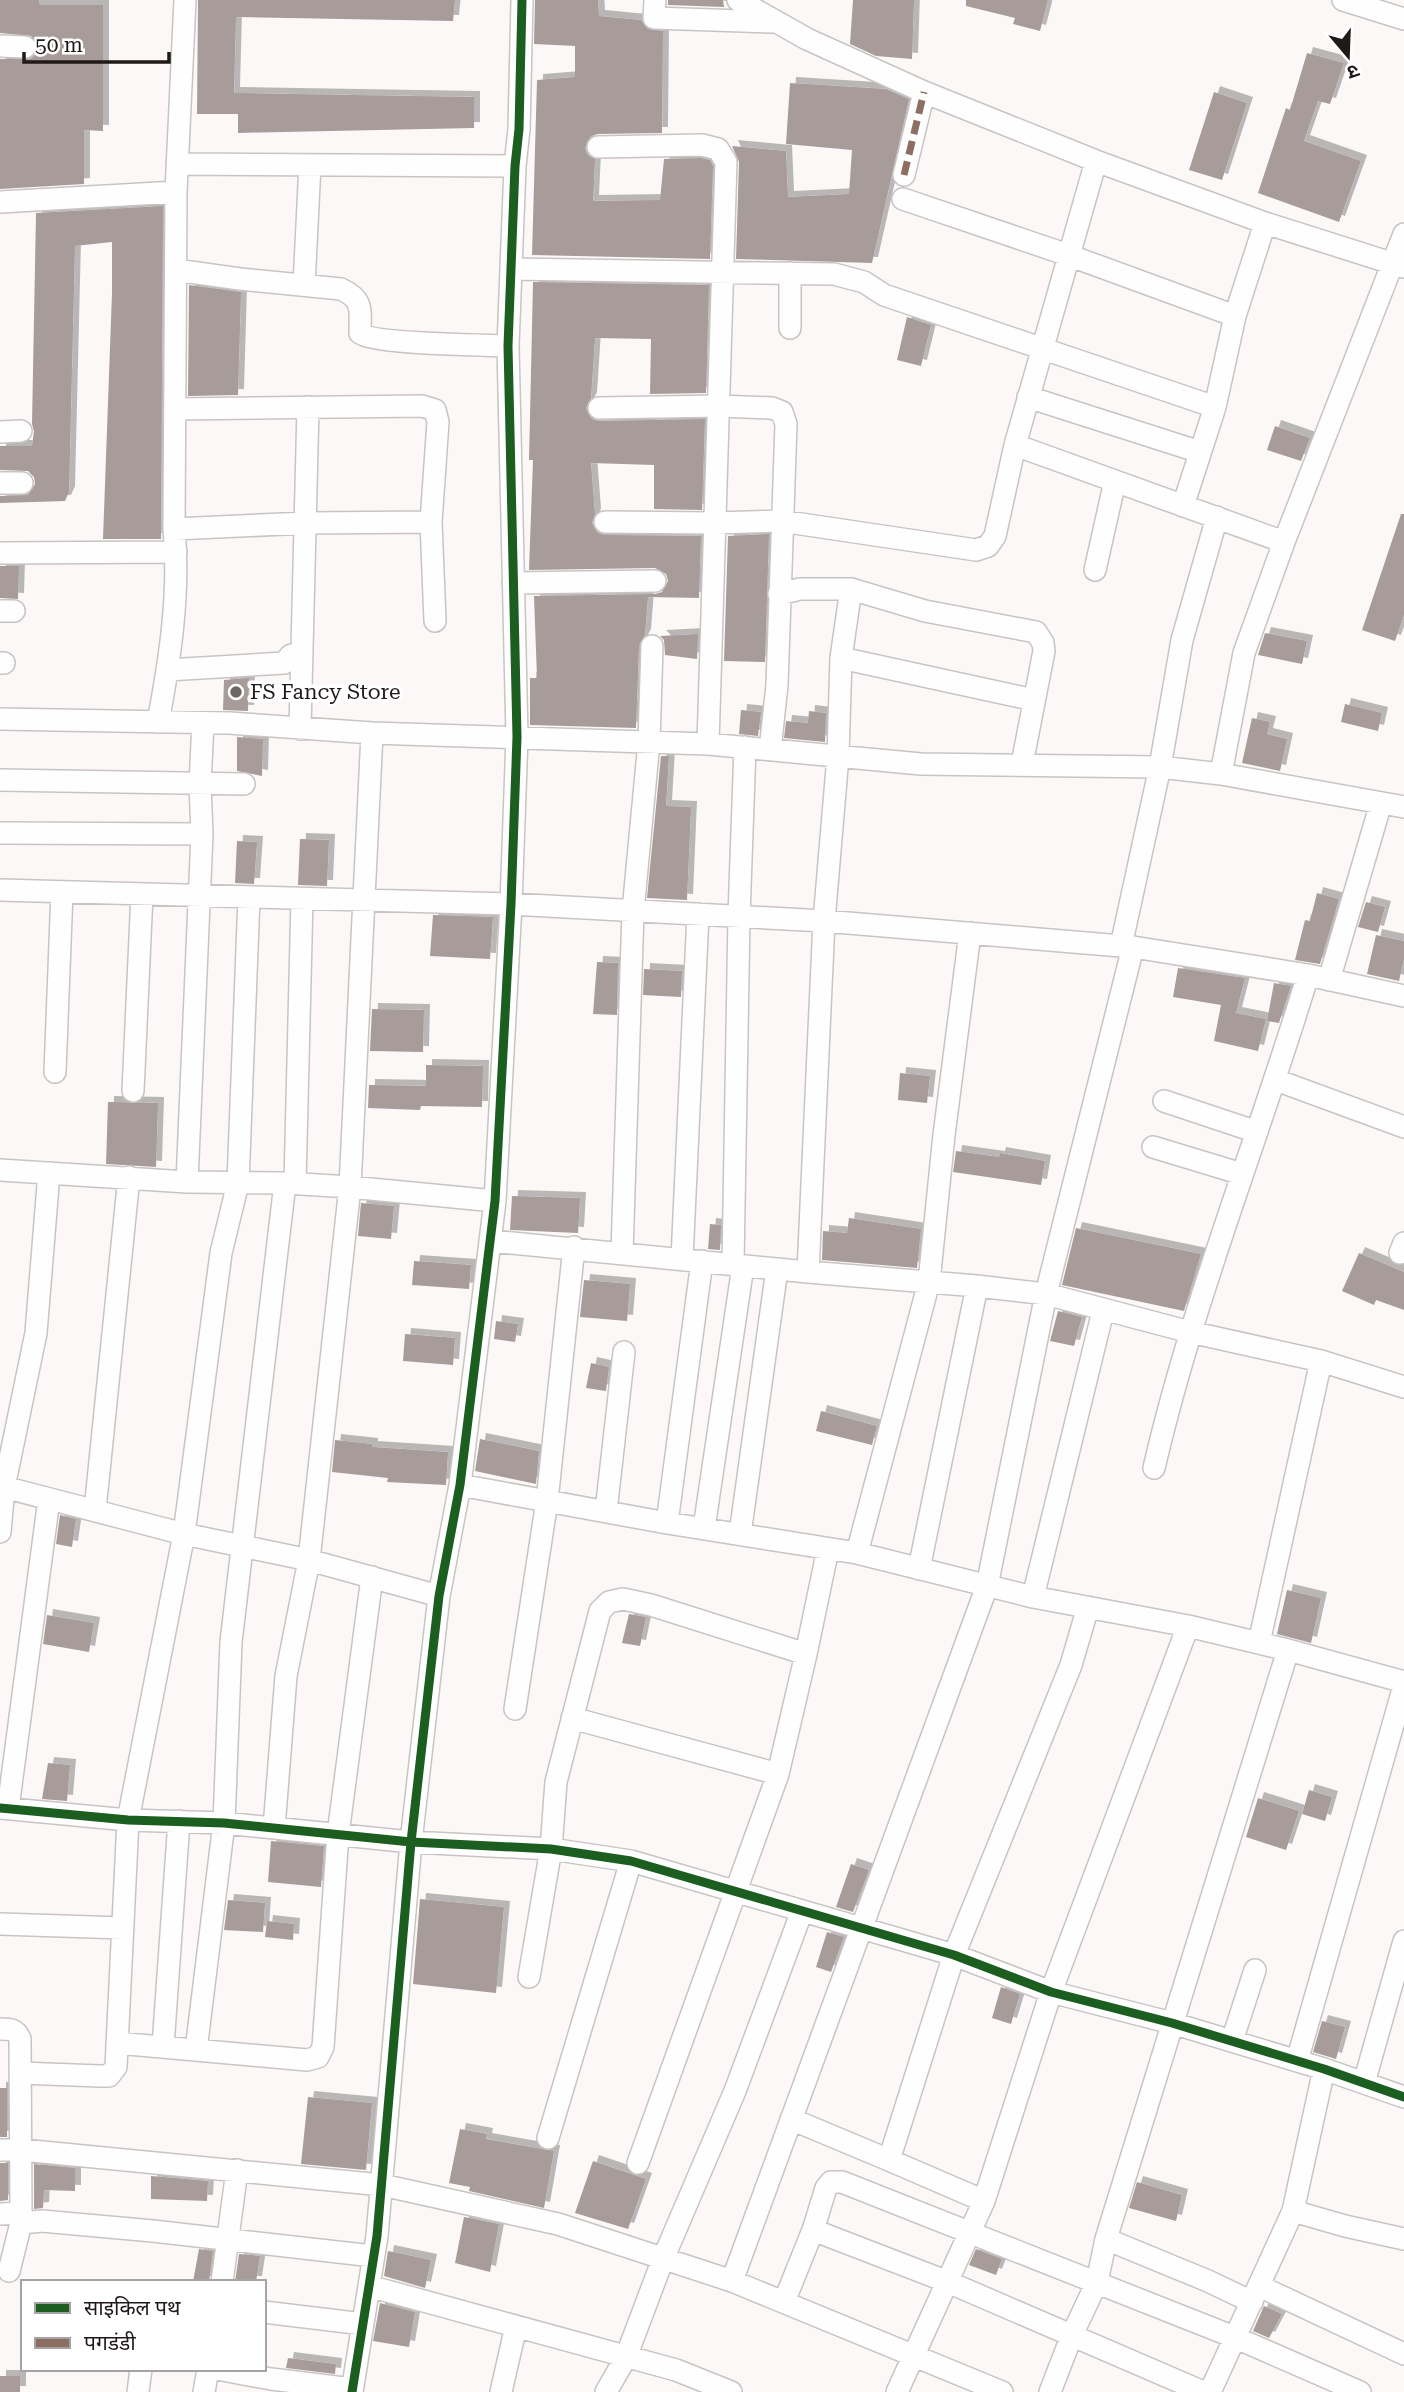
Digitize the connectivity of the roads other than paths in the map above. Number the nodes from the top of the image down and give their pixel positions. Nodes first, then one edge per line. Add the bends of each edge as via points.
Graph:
1 (185, 0) edge
2 (522, 0) edge
3 (655, 0) edge
4 (738, 0) edge
5 (1343, 0) edge
6 (1404, 19) edge
7 (778, 22) junction
8 (0, 46) edge
9 (24, 47) dead end
10 (924, 92) junction
11 (598, 148) dead end
12 (1096, 161) junction
13 (177, 164) junction
14 (310, 165) junction
15 (515, 166) junction
16 (904, 175) dead end
17 (176, 192) junction
18 (903, 199) dead end
19 (0, 202) edge
20 (1265, 223) junction
21 (1404, 234) edge
22 (1068, 255) junction
23 (1399, 266) edge
24 (511, 269) junction
25 (176, 270) junction
26 (723, 272) junction
27 (790, 273) junction
28 (304, 285) junction
29 (1235, 316) junction
30 (790, 328) dead end
31 (508, 346) junction
32 (1042, 349) junction
33 (1028, 397) junction
34 (718, 406) junction
35 (308, 407) junction
36 (1214, 407) junction
37 (599, 408) dead end
38 (176, 409) junction
39 (1015, 445) junction
40 (1200, 452) junction
41 (1115, 481) junction
42 (0, 483) edge
43 (22, 483) dead end
44 (1183, 506) junction
45 (1217, 517) junction
46 (781, 521) junction
47 (431, 522) junction
48 (606, 522) dead end
49 (306, 523) junction
50 (715, 523) junction
51 (174, 529) junction
52 (1284, 542) junction
53 (176, 552) junction
54 (0, 553) edge
55 (1096, 570) dead end
56 (655, 581) dead end
57 (513, 583) junction
58 (851, 589) junction
59 (779, 594) junction
60 (435, 621) dead end
61 (652, 646) dead end
62 (302, 653) junction
63 (841, 658) junction
64 (167, 670) junction
65 (1034, 700) junction
66 (0, 719) edge
67 (158, 722) junction
68 (203, 723) junction
69 (300, 729) junction
70 (372, 733) junction
71 (517, 737) junction
72 (649, 742) junction
73 (708, 744) junction
74 (745, 747) junction
75 (770, 750) junction
76 (838, 756) junction
77 (1022, 764) junction
78 (1160, 767) junction
79 (1221, 774) junction
80 (0, 780) edge
81 (200, 784) junction
82 (244, 784) dead end
83 (1381, 803) junction
84 (1404, 807) edge
85 (0, 832) edge
86 (202, 834) junction
87 (0, 890) edge
88 (62, 892) junction
89 (142, 894) junction
90 (200, 896) junction
91 (249, 897) junction
92 (302, 898) junction
93 (364, 900) junction
94 (511, 904) junction
95 (633, 911) junction
96 (698, 914) junction
97 (739, 916) junction
98 (824, 921) junction
99 (971, 933) junction
100 (1127, 947) junction
101 (1308, 975) junction
102 (1329, 980) junction
103 (1403, 990) edge
104 (55, 1072) dead end
105 (1276, 1080) junction
106 (133, 1091) dead end
107 (1164, 1101) dead end
108 (1404, 1127) edge
109 (1257, 1132) junction
110 (1153, 1147) dead end
111 (0, 1170) edge
112 (49, 1173) junction
113 (1242, 1174) junction
114 (130, 1177) junction
115 (187, 1182) junction
116 (238, 1183) junction
117 (290, 1183) junction
118 (350, 1187) junction
119 (495, 1201) junction
120 (491, 1241) junction
121 (574, 1247) junction
122 (622, 1252) junction
123 (692, 1260) junction
124 (738, 1266) junction
125 (777, 1269) junction
126 (808, 1272) junction
127 (929, 1282) junction
128 (977, 1286) junction
129 (1046, 1294) junction
130 (1103, 1311) junction
131 (1190, 1332) junction
132 (624, 1352) dead end
133 (1321, 1362) junction
134 (1404, 1387) edge
135 (1154, 1468) dead end
136 (460, 1485) junction
137 (2, 1487) edge
138 (49, 1499) junction
139 (547, 1501) junction
140 (95, 1510) junction
141 (606, 1511) junction
142 (667, 1523) junction
143 (704, 1528) junction
144 (0, 1532) edge
145 (184, 1534) junction
146 (740, 1534) junction
147 (243, 1545) junction
148 (828, 1549) junction
149 (857, 1553) junction
150 (309, 1560) junction
151 (919, 1569) junction
152 (372, 1577) junction
153 (988, 1586) junction
154 (439, 1595) junction
155 (1033, 1597) junction
156 (1087, 1607) junction
157 (1188, 1626) junction
158 (1259, 1643) junction
159 (1288, 1650) junction
160 (806, 1654) junction
161 (1404, 1684) edge
162 (515, 1709) dead end
163 (572, 1718) junction
164 (778, 1774) junction
165 (4, 1808) edge
166 (128, 1820) junction
167 (179, 1821) junction
168 (224, 1823) junction
169 (274, 1828) junction
170 (338, 1834) junction
171 (411, 1842) junction
172 (551, 1849) junction
173 (631, 1861) junction
174 (737, 1892) junction
175 (802, 1911) junction
176 (0, 1924) edge
177 (123, 1928) junction
178 (862, 1928) junction
179 (1404, 1941) edge
180 (954, 1955) junction
181 (1255, 1970) dead end
182 (529, 1978) dead end
183 (1051, 1992) junction
184 (1172, 2023) junction
185 (0, 2029) edge
186 (1232, 2041) junction
187 (117, 2043) junction
188 (163, 2046) junction
189 (197, 2049) junction
190 (1297, 2061) junction
191 (1324, 2069) junction
192 (13, 2078) edge
193 (1364, 2083) junction
194 (1404, 2097) edge
195 (791, 2119) junction
196 (548, 2138) dead end
197 (0, 2150) edge
198 (22, 2150) junction
199 (889, 2160) junction
200 (638, 2162) dead end
201 (237, 2169) junction
202 (382, 2185) junction
203 (984, 2201) junction
204 (1293, 2211) junction
205 (0, 2214) edge
206 (22, 2218) junction
207 (813, 2230) junction
208 (971, 2231) junction
209 (229, 2238) junction
210 (1105, 2239) junction
211 (1404, 2239) edge
212 (373, 2256) junction
213 (663, 2259) junction
214 (11, 2275) edge
215 (222, 2280) edge
216 (732, 2281) junction
217 (948, 2282) junction
218 (1097, 2282) junction
219 (369, 2286) junction
220 (1255, 2294) junction
221 (784, 2302) junction
222 (266, 2312) edge
223 (363, 2324) junction
224 (516, 2326) junction
225 (1072, 2335) junction
226 (1234, 2337) junction
227 (916, 2354) junction
228 (1404, 2354) edge
229 (626, 2357) junction
230 (141, 2371) edge
231 (208, 2371) edge
232 (223, 2371) edge
233 (270, 2386) edge
234 (352, 2390) edge
235 (138, 2392) edge
236 (204, 2392) edge
237 (501, 2392) edge
238 (606, 2392) edge
239 (731, 2392) edge
240 (897, 2392) edge
241 (1002, 2392) edge
242 (1050, 2392) edge
243 (1203, 2392) edge
244 (1210, 2392) edge
245 (1360, 2392) edge

1 - 13 street
2 - 15 street
3 - 7 street via 654,18
4 - 7 street
5 - 6 street
7 - 10 street
8 - 9 street
10 - 12 street
10 - 16 street
11 - 26 street via 702,145 718,149 726,162
12 - 20 street
12 - 22 street
13 - 14 street
13 - 17 street
14 - 15 street
14 - 28 street
15 - 24 street
17 - 19 street
17 - 25 street
18 - 22 street
20 - 23 street
20 - 29 street
21 - 23 street
22 - 29 street
22 - 32 street
23 - 52 street
24 - 26 street
24 - 31 street
25 - 28 street
25 - 38 street
26 - 27 street
26 - 34 street
27 - 30 street
27 - 32 street via 851,277 884,295
28 - 31 street via 341,289 355,296 363,337
29 - 36 street
31 - 57 street
32 - 33 street
32 - 36 street
33 - 39 street
33 - 40 street
34 - 37 street
34 - 46 street via 782,412 786,424
34 - 50 street
35 - 38 street
35 - 47 street via 422,406 435,410
35 - 49 street
36 - 40 street
38 - 51 street
39 - 41 street
39 - 46 street via 995,536 988,546 976,550
40 - 44 street
41 - 44 street
41 - 55 street
42 - 43 street
44 - 45 street
45 - 52 street
45 - 78 street via 1182,640
46 - 50 street
46 - 59 street
47 - 49 street
47 - 60 street
48 - 50 street
49 - 51 street
49 - 62 street
50 - 73 street
51 - 53 street
52 - 79 street via 1244,653
53 - 54 street
53 - 64 street
56 - 57 street
57 - 71 street
58 - 59 street via 800,589
58 - 63 street
58 - 65 street via 925,611 1036,632 1044,651
59 - 75 street
61 - 72 street
62 - 64 street via 291,655 284,663
62 - 69 street
63 - 65 street
63 - 76 street
64 - 67 street
65 - 77 street
66 - 67 street
67 - 68 street
68 - 69 street
68 - 81 street
69 - 70 street
70 - 71 street
70 - 93 street
71 - 72 street
71 - 94 street
72 - 73 street
72 - 95 street
73 - 74 street
74 - 75 street
74 - 97 street
75 - 76 street
76 - 77 street via 921,764
76 - 98 street
77 - 78 street
78 - 79 street
78 - 100 street
79 - 83 street
80 - 81 street
81 - 82 street
81 - 86 street
83 - 84 street
83 - 102 street
85 - 86 street
86 - 90 street
87 - 88 street
88 - 89 street
88 - 104 street
89 - 90 street
89 - 106 street
90 - 91 street
90 - 115 street
91 - 92 street
91 - 116 street
92 - 93 street
92 - 117 street
93 - 94 street
93 - 118 street
94 - 95 street
94 - 119 street
95 - 96 street
95 - 122 street
96 - 97 street
96 - 123 street
97 - 98 street
97 - 124 street
98 - 99 street
98 - 126 street
99 - 100 street
99 - 127 street
100 - 101 street
100 - 129 street
101 - 102 street
101 - 105 street
102 - 103 street
105 - 108 street
105 - 109 street
107 - 109 street
109 - 113 street
110 - 113 street
111 - 112 street
112 - 114 street
112 - 137 street via 36,1333
113 - 131 street
114 - 115 street
114 - 140 street
115 - 116 street
116 - 117 street
116 - 145 street via 221,1253
117 - 118 street
117 - 147 street
118 - 119 street
118 - 150 street
119 - 120 street
120 - 121 street
120 - 136 street
121 - 122 street
121 - 139 street
122 - 123 street
123 - 124 street
123 - 142 street
124 - 125 street
124 - 143 street
125 - 126 street
125 - 146 street
126 - 127 street
127 - 128 street
127 - 149 street
128 - 129 street
128 - 151 street
129 - 130 street
129 - 153 street
130 - 131 street
130 - 155 street
131 - 133 street
131 - 135 street
132 - 141 street
133 - 134 street
133 - 158 street
136 - 139 street
136 - 154 street
137 - 138 street
137 - 144 street
138 - 140 street
138 - 165 street
139 - 141 street
139 - 162 street
140 - 145 street
141 - 142 street
142 - 143 street
143 - 146 street
145 - 147 street
145 - 166 street
146 - 148 street
147 - 150 street
147 - 168 street via 231,1642
148 - 149 street
148 - 160 street
149 - 151 street
150 - 152 street
150 - 169 street via 286,1676
151 - 153 street
152 - 154 street
152 - 170 street
153 - 155 street
153 - 178 street
154 - 171 street
155 - 156 street
156 - 157 street
156 - 180 street via 1071,1665
157 - 158 street
157 - 183 street
158 - 159 street
159 - 161 street
159 - 184 street
160 - 163 street via 651,1605 623,1599 609,1602 600,1611
160 - 164 street
161 - 190 street
163 - 164 street
163 - 172 street via 556,1782
164 - 174 street
165 - 166 street
166 - 167 street
166 - 177 street
167 - 168 street
167 - 188 street
168 - 169 street
168 - 189 street
169 - 170 street
170 - 171 street
170 - 189 street via 323,2047 318,2057 307,2060
171 - 172 street
171 - 202 street
172 - 173 street
172 - 182 street
173 - 174 street
173 - 196 street
174 - 175 street
174 - 200 street
175 - 178 street
175 - 213 street via 735,2091
176 - 177 street
177 - 187 street
178 - 180 street
178 - 195 street
179 - 193 street
180 - 183 street
180 - 199 street
181 - 186 street
183 - 184 street
183 - 203 street
184 - 186 street
184 - 210 street
185 - 192 street via 12,2029 20,2039
186 - 190 street
187 - 188 street
187 - 192 street via 117,2067 109,2076
188 - 189 street
190 - 191 street
191 - 193 street
191 - 204 street
192 - 198 street
193 - 194 street
195 - 199 street
195 - 216 street
197 - 198 street
198 - 201 street
198 - 206 street
199 - 203 street
201 - 202 street
201 - 209 street
202 - 212 street
202 - 213 street via 558,2224
203 - 208 street
204 - 211 street
204 - 220 street
205 - 206 street
206 - 209 street
206 - 214 street
207 - 208 street via 826,2188 831,2182 842,2182
207 - 217 street
207 - 221 street
208 - 217 street
208 - 218 street
209 - 212 street
209 - 215 street
210 - 218 street
210 - 220 street via 1208,2281
212 - 219 street
213 - 216 street
213 - 229 street
216 - 221 street
217 - 225 street
217 - 227 street
218 - 225 street
218 - 226 street
219 - 223 street
219 - 224 street
220 - 226 street
220 - 228 street
221 - 227 street
222 - 223 street
223 - 234 street
224 - 229 street
224 - 237 street
225 - 242 street
225 - 243 street
226 - 244 street
226 - 245 street
227 - 240 street
227 - 241 street
229 - 238 street
229 - 239 street
230 - 235 street
231 - 236 street
232 - 233 street
233 - 234 street

